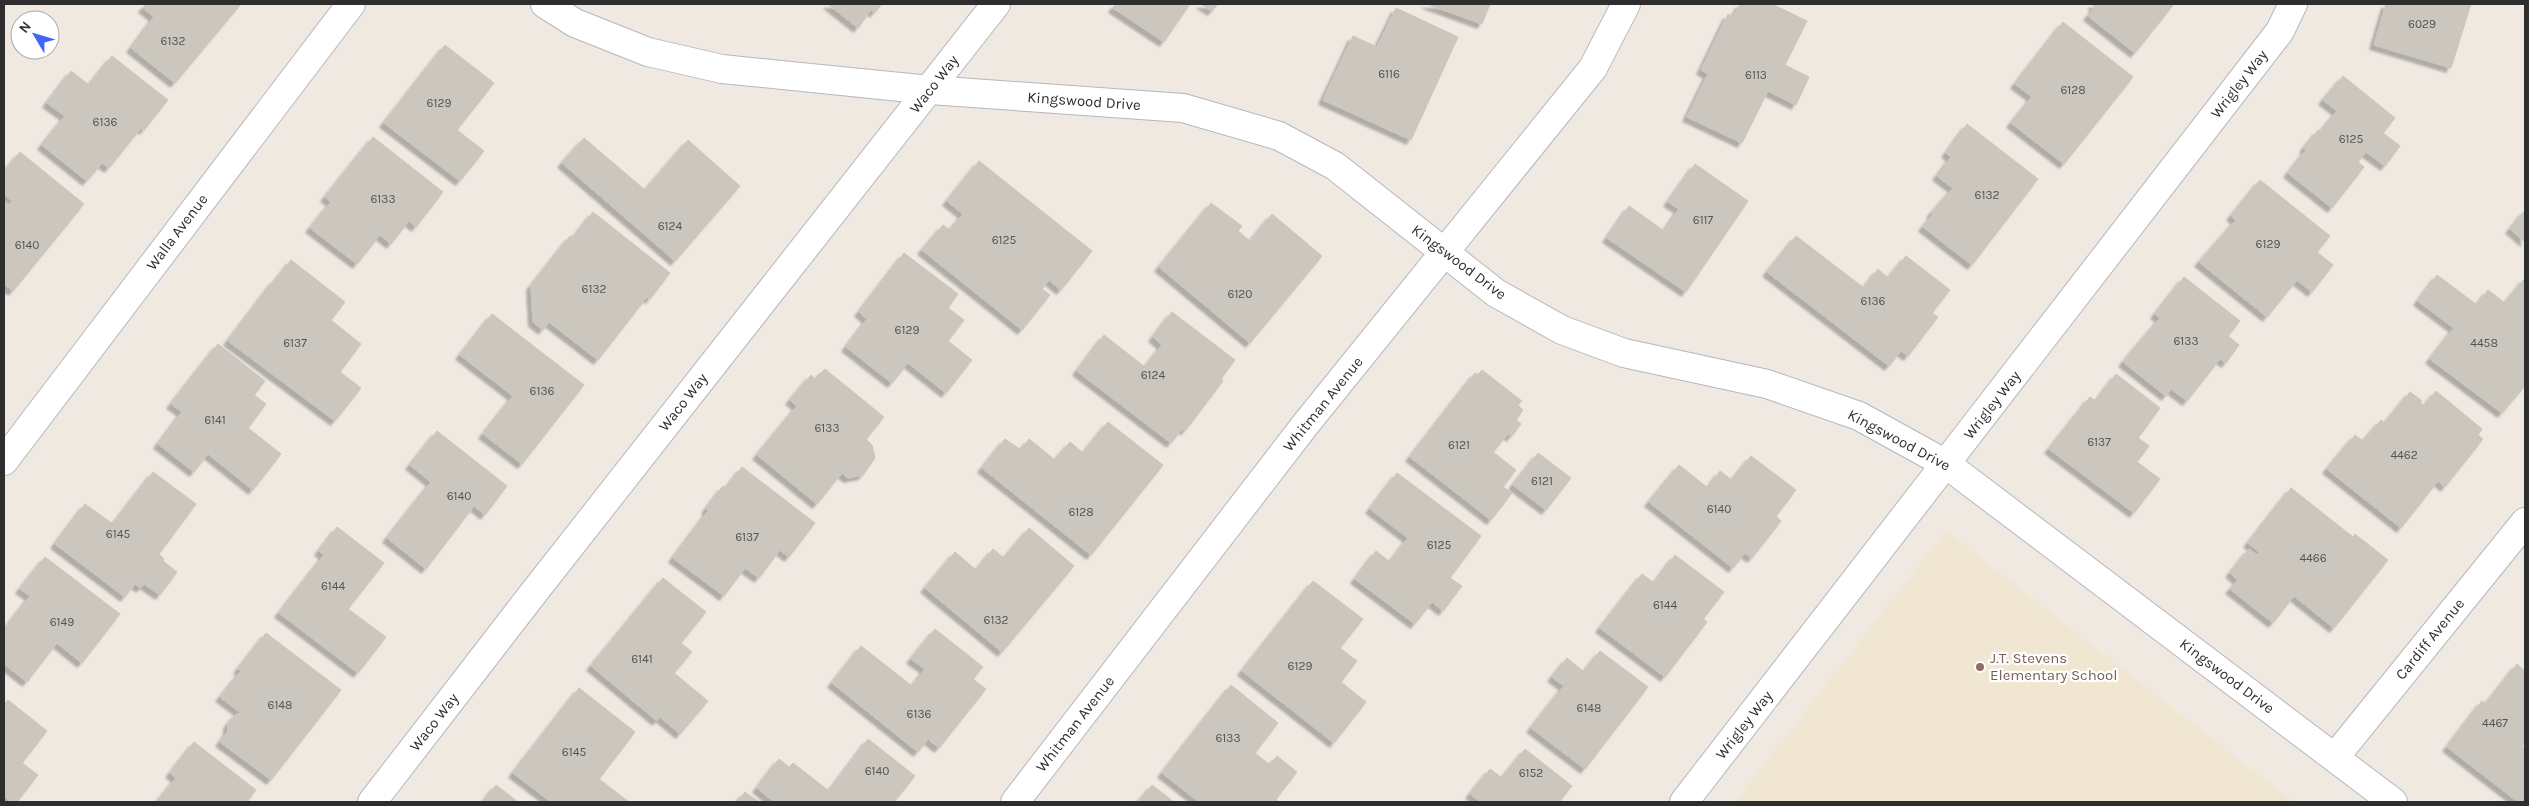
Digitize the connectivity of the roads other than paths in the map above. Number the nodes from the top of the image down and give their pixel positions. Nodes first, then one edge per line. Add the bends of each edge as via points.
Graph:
1 (351, 4) edge
2 (545, 4) edge
3 (996, 4) edge
4 (1626, 4) edge
5 (2294, 4) edge
6 (930, 90) junction
7 (1446, 253) junction
8 (4, 461) edge
9 (1946, 464) junction
10 (2525, 522) edge
11 (2335, 757) junction
12 (372, 802) edge
13 (1015, 802) edge
14 (1684, 802) edge
15 (2393, 802) edge

1 - 8 street, Walla Avenue
2 - 6 street, Kingswood Drive via 576,22 648,52 722,69
3 - 6 street, Waco Way
4 - 7 street, Whitman Avenue via 1593,68
5 - 9 street, Wrigley Way via 2280,31
6 - 7 street, Kingswood Drive via 1183,108 1280,136 1335,166
6 - 12 street, Waco Way
7 - 9 street, Kingswood Drive via 1496,293 1562,330 1624,353 1767,384 1859,416
7 - 13 street, Whitman Avenue via 1306,425
9 - 11 street, Kingswood Drive
9 - 14 street, Wrigley Way
10 - 11 street, Cardiff Avenue
11 - 15 street, Kingswood Drive

